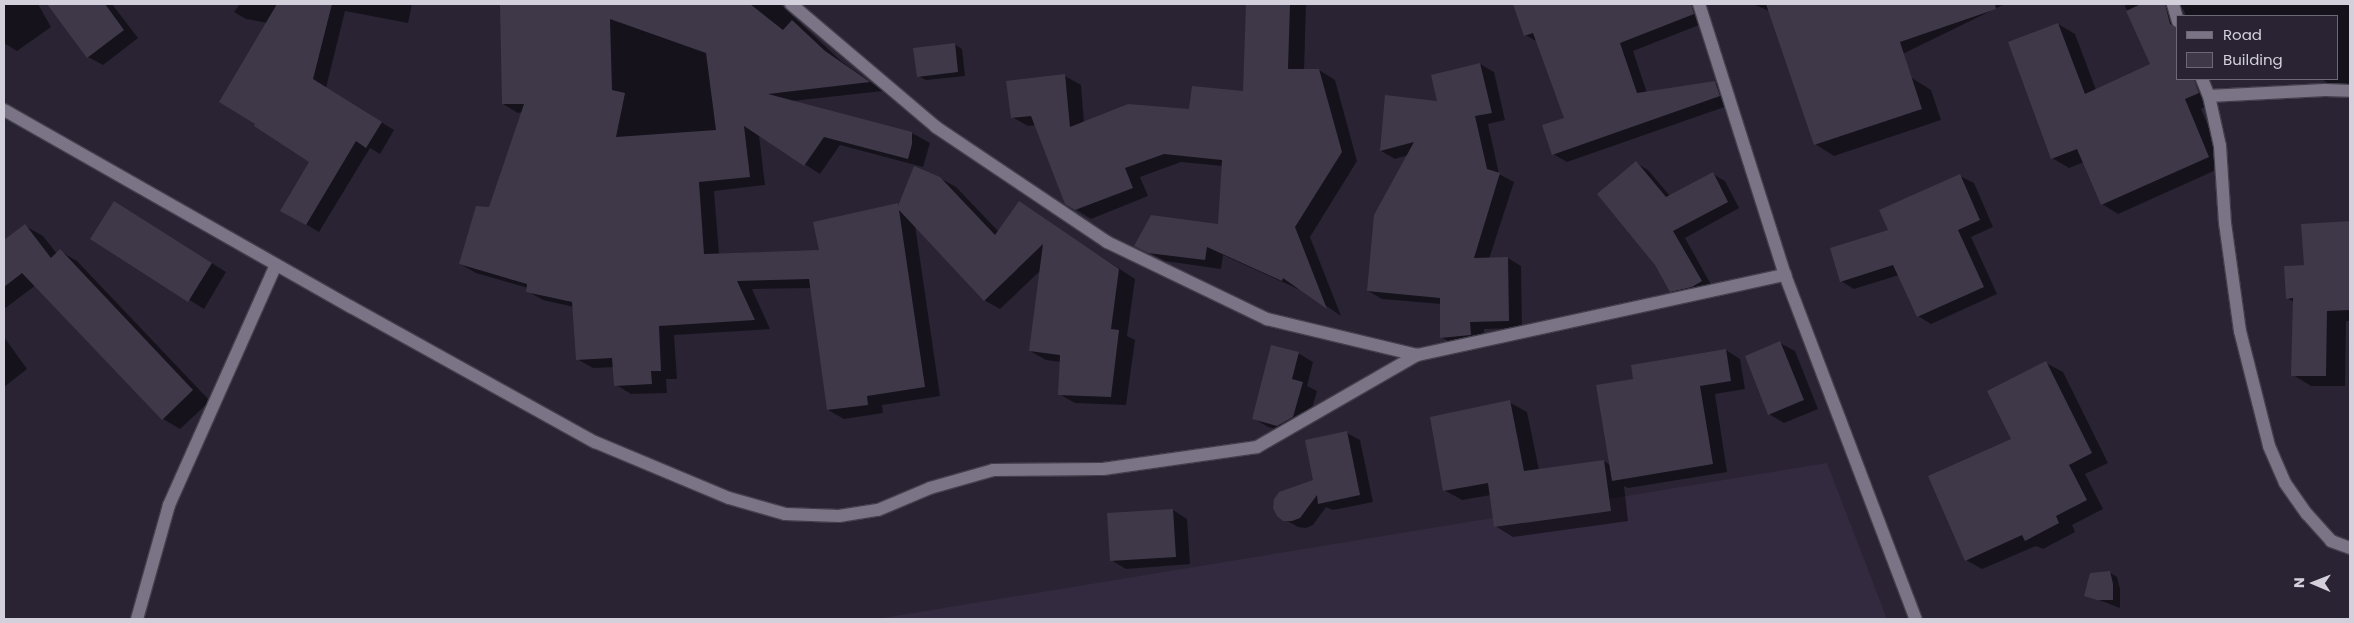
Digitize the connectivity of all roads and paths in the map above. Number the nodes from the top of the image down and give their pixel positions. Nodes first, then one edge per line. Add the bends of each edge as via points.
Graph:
1 (791, 4) edge
2 (1699, 4) edge
3 (2202, 80) edge
4 (2350, 91) edge
5 (2209, 96) junction
6 (4, 110) edge
7 (276, 265) junction
8 (1785, 275) junction
9 (1417, 355) junction
10 (2350, 548) edge
11 (137, 619) edge
12 (1916, 619) edge

1 - 9 street via 936,128 1107,242 1267,319
2 - 8 street
3 - 5 street
4 - 5 street
5 - 10 street via 2220,146 2225,223 2240,331 2269,446 2285,483 2307,514 2331,541
6 - 7 street
7 - 9 street via 596,442 729,498 785,514 839,516 878,510 930,488 992,470 1103,469 1257,447
7 - 11 street via 169,505
8 - 9 street
8 - 12 street

